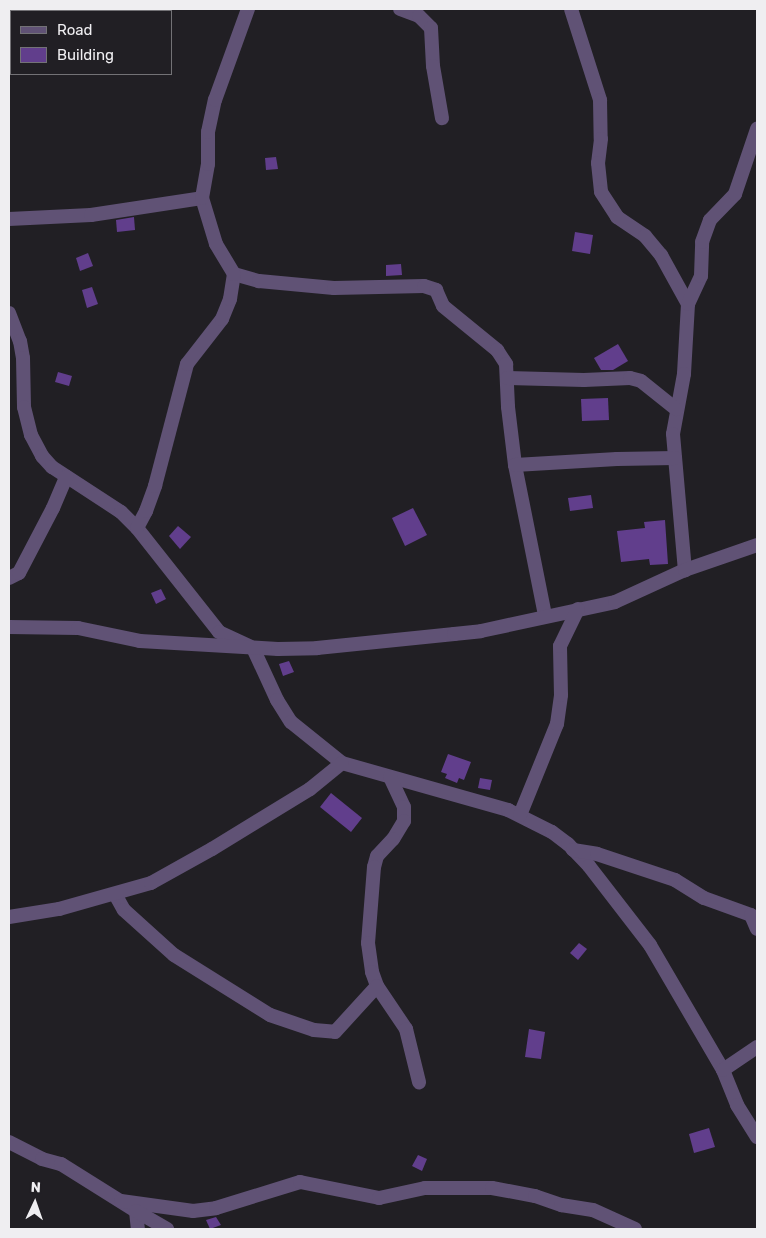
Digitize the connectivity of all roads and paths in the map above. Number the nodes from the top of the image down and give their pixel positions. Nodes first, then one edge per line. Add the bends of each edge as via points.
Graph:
1 (248, 9) edge
2 (400, 9) edge
3 (571, 9) edge
4 (442, 118) dead end
5 (757, 128) edge
6 (202, 198) junction
7 (9, 219) edge
8 (234, 274) junction
9 (688, 304) junction
10 (9, 313) edge
11 (507, 378) junction
12 (676, 409) junction
13 (675, 458) junction
14 (515, 465) junction
15 (66, 477) junction
16 (136, 528) junction
17 (757, 545) edge
18 (685, 570) junction
19 (9, 578) edge
20 (578, 609) junction
21 (545, 616) junction
22 (9, 627) edge
23 (253, 648) junction
24 (342, 763) junction
25 (390, 777) junction
26 (520, 815) junction
27 (574, 850) junction
28 (115, 894) junction
29 (9, 918) edge
30 (757, 929) edge
31 (377, 986) junction
32 (757, 1047) edge
33 (723, 1070) junction
34 (419, 1082) dead end
35 (757, 1137) edge
36 (9, 1142) edge
37 (121, 1201) junction
38 (136, 1211) junction
39 (138, 1229) edge
40 (167, 1229) edge
41 (635, 1229) edge

1 - 6 street via 215,100 208,132 208,164
2 - 4 street via 419,16 431,28 433,66
3 - 9 street via 600,100 598,163 601,192 617,217 645,236 661,255
5 - 9 street via 735,194 710,220 702,242 701,276
6 - 7 street via 91,215
6 - 8 street via 216,244
8 - 11 street via 259,281 334,288 424,286 436,290 443,306 497,350 506,364
8 - 16 street via 230,299 222,318 187,364 155,486
9 - 12 street via 684,374
10 - 15 street via 20,341 24,407 31,435 42,456
11 - 12 street via 630,378 642,381
11 - 14 street
12 - 13 street
13 - 14 street
13 - 18 street
14 - 21 street
15 - 16 street via 121,512
15 - 19 street via 18,573
16 - 23 street via 219,632
17 - 18 street
18 - 20 street via 615,602
20 - 21 street
20 - 26 street via 560,646 561,695 556,724
21 - 23 street via 454,634 317,648
22 - 23 street via 78,628 140,641
23 - 24 street via 291,722
24 - 25 street
24 - 28 street via 310,789 212,849 151,883
25 - 26 street
25 - 31 street via 404,807 404,821 378,856 374,867 368,943
26 - 27 street via 552,832
27 - 30 street via 675,880 704,898 751,915
27 - 33 street via 650,945
28 - 29 street
28 - 31 street via 124,910 174,955 270,1015 314,1030 335,1032
31 - 34 street via 406,1029
32 - 33 street
33 - 35 street via 737,1105
36 - 37 street via 42,1159 61,1164
37 - 38 street
37 - 41 street via 193,1211 216,1208 300,1182 379,1198 425,1188 492,1188 593,1210
38 - 39 street
38 - 40 street

